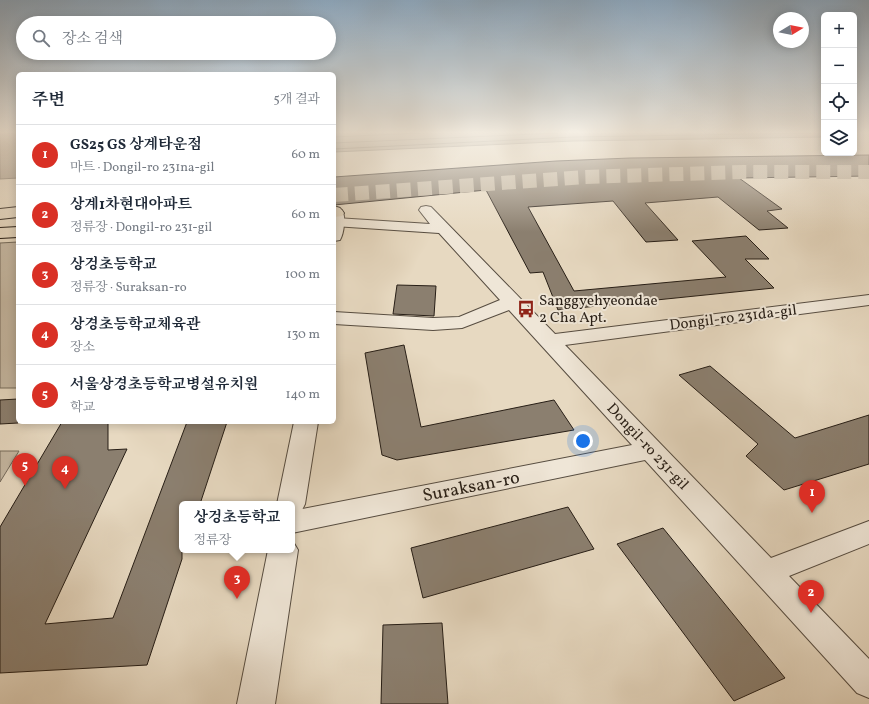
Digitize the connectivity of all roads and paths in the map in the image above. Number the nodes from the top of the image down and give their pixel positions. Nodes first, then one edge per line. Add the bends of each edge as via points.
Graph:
1 (16, 206) edge
2 (0, 207) edge
3 (426, 210) dead end
4 (16, 212) edge
5 (0, 214) edge
6 (336, 221) edge
7 (16, 222) edge
8 (0, 223) edge
9 (443, 229) junction
10 (16, 232) edge
11 (0, 234) edge
12 (869, 300) edge
13 (512, 302) junction
14 (336, 318) edge
15 (549, 341) junction
16 (306, 424) edge
17 (651, 450) junction
18 (293, 501) edge
19 (295, 521) edge
20 (869, 532) edge
21 (282, 553) edge
22 (766, 572) junction
23 (869, 682) edge
24 (256, 704) edge

1 - 2 highway
3 - 9 street, Dongil-ro 231-gil
4 - 5 highway
6 - 9 street
7 - 8 highway
9 - 13 street, Dongil-ro 231-gil
10 - 11 highway
12 - 15 street, Dongil-ro 231da-gil
13 - 14 street via 462,322 433,324
13 - 15 street, Dongil-ro 231-gil
15 - 17 street, Dongil-ro 231-gil
16 - 18 street
17 - 19 street, Suraksan-ro
17 - 22 street, Dongil-ro 231-gil
20 - 22 street
21 - 24 street
22 - 23 street, Dongil-ro 231-gil

